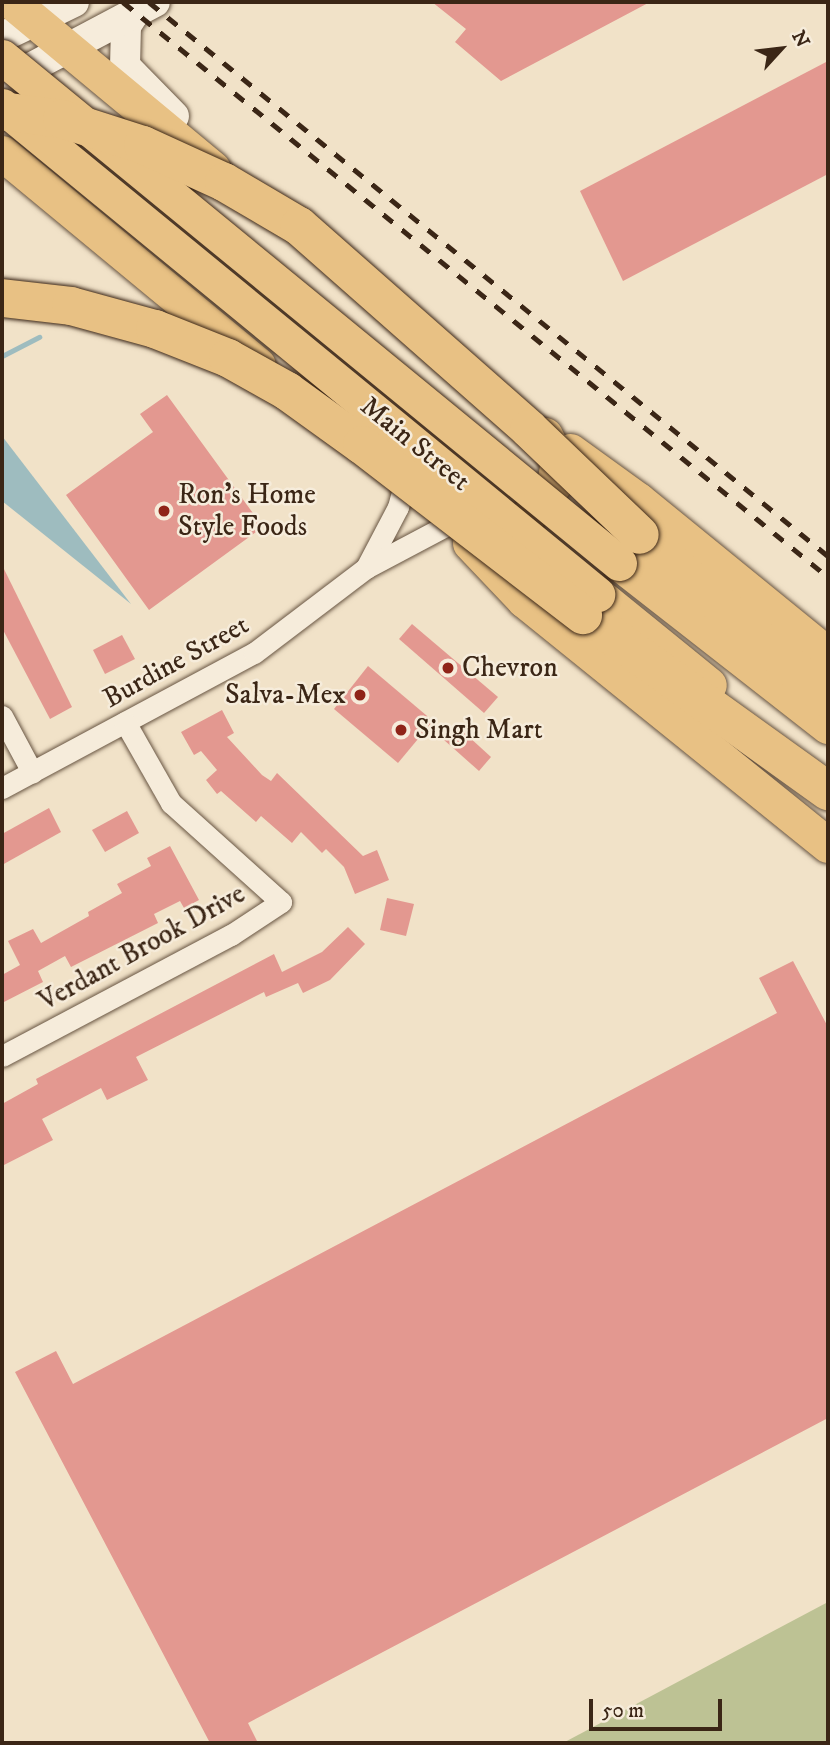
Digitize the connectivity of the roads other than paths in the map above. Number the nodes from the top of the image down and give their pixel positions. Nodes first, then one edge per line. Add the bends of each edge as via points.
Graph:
1 (74, 2) edge
2 (145, 7) edge
3 (23, 11) edge
4 (2, 37) edge
5 (64, 48) junction
6 (2, 57) edge
7 (2, 83) edge
8 (2, 108) edge
9 (174, 137) junction
10 (2, 153) edge
11 (247, 196) junction
12 (93, 228) junction
13 (2, 298) edge
14 (540, 430) junction
15 (404, 485) junction
16 (453, 527) junction
17 (630, 549) junction
18 (366, 568) junction
19 (590, 605) junction
20 (828, 654) edge
21 (828, 699) edge
22 (2, 716) edge
23 (125, 722) junction
24 (828, 726) edge
25 (32, 772) junction
26 (828, 782) edge
27 (2, 788) edge
28 (828, 791) edge
29 (828, 845) edge
30 (2, 1056) edge

1 - 3 main road
2 - 5 main road
2 - 11 main road via 125,26 125,66 148,93 209,145
3 - 4 main road
3 - 5 highway
5 - 7 main road
5 - 9 highway
6 - 17 highway, Main Street, bridge
8 - 17 highway, bridge via 62,119 143,145 224,182 299,226 529,429
8 - 19 highway, Main Street, bridge
9 - 11 highway
9 - 12 highway via 141,135 103,157 93,173
10 - 12 highway
11 - 14 highway
12 - 15 highway
13 - 19 highway, bridge via 71,306 155,329 228,358 287,391
14 - 16 highway via 558,462 554,484 513,534 498,542 479,542
14 - 20 highway via 638,500
15 - 16 highway
15 - 18 street, Burdine Street via 398,507
16 - 18 street, Burdine Street
16 - 29 highway via 524,600
17 - 21 highway
17 - 24 highway, Main Street
18 - 23 street, Burdine Street via 254,653
19 - 26 highway, Main Street
19 - 28 highway
22 - 25 street
23 - 25 street, Burdine Street
23 - 30 street, Verdant Brook Drive via 171,803 281,902 231,935
25 - 27 street, Burdine Street

